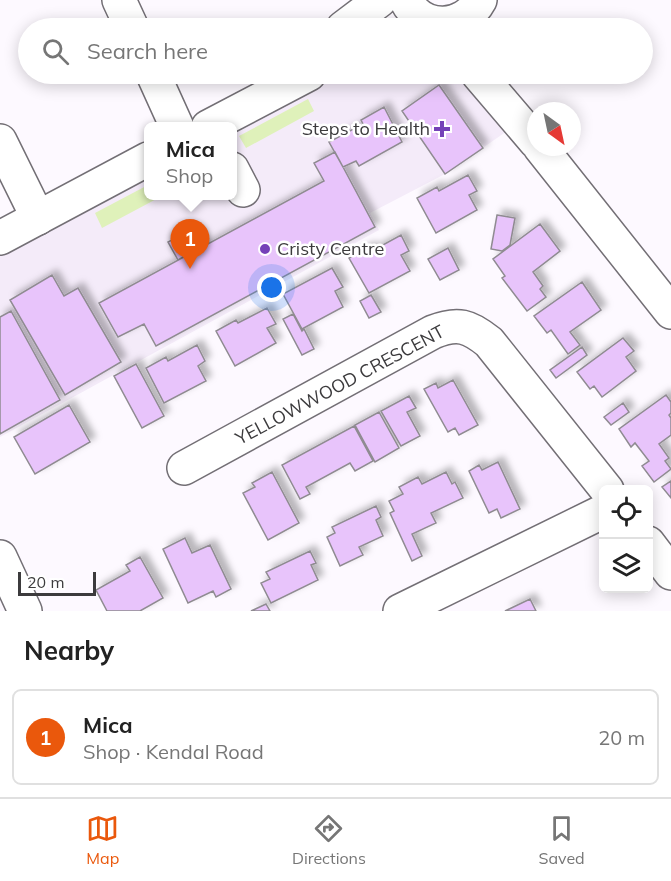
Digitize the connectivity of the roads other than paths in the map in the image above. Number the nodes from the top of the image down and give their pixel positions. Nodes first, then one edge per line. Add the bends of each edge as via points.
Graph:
1 (119, 0) edge
2 (380, 0) edge
3 (481, 0) edge
4 (127, 18) edge
5 (356, 18) edge
6 (464, 18) edge
7 (480, 18) edge
8 (158, 84) edge
9 (270, 84) edge
10 (290, 84) edge
11 (487, 84) edge
12 (495, 84) edge
13 (505, 104) junction
14 (175, 122) edge
15 (215, 122) edge
16 (216, 122) edge
17 (527, 131) edge
18 (0, 141) edge
19 (547, 156) edge
20 (144, 161) edge
21 (38, 218) junction
22 (0, 238) edge
23 (671, 312) edge
24 (184, 468) dead end
25 (604, 485) edge
26 (599, 513) edge
27 (653, 550) edge
28 (0, 557) edge
29 (671, 573) edge
30 (25, 611) edge
31 (400, 611) edge

1 - 4 street
2 - 5 street
3 - 6 street
3 - 7 street
8 - 14 street
9 - 15 street
10 - 16 street
11 - 13 street
12 - 13 street
13 - 17 street
18 - 21 street
19 - 23 street
20 - 21 street
21 - 22 street
24 - 25 street, YELLOWWOOD CRESCENT via 433,332 462,327 489,342
26 - 31 street
27 - 29 street
28 - 30 street

